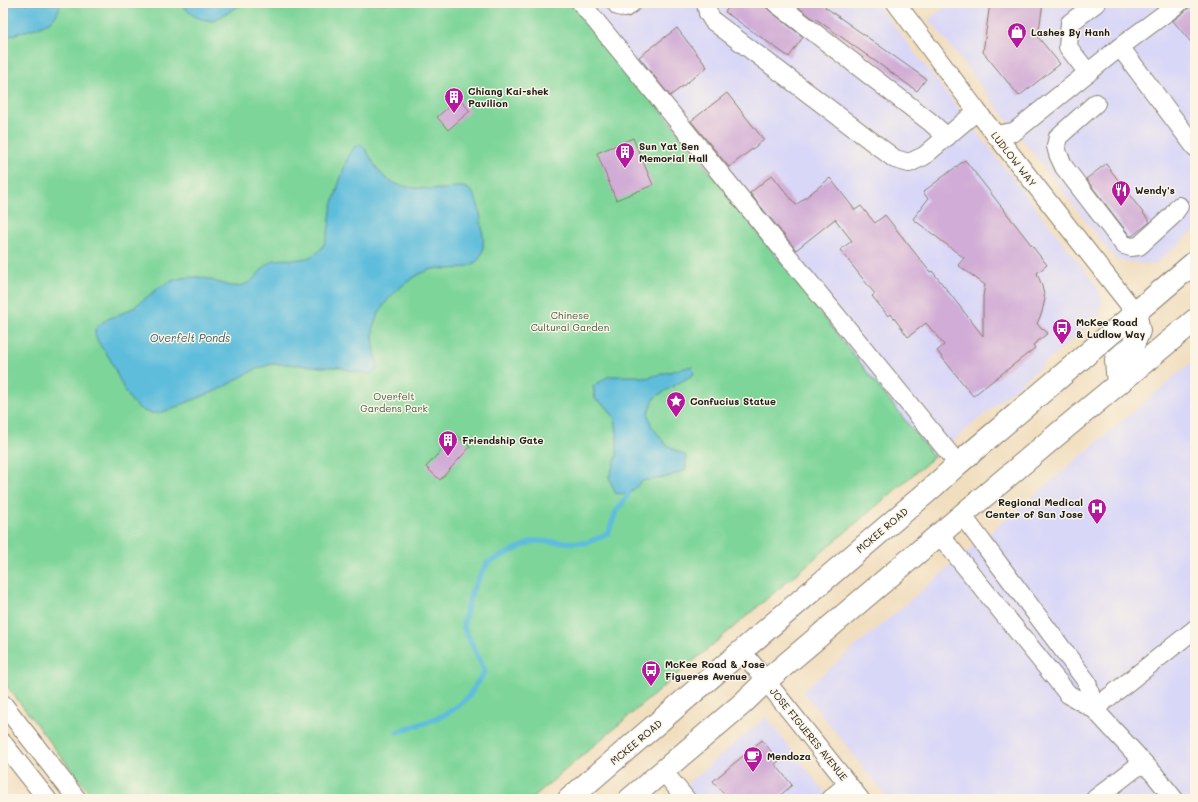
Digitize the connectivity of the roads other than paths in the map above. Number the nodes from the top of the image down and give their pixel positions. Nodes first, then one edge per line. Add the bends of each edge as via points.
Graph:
1 (581, 3) edge
2 (616, 3) edge
3 (632, 3) edge
4 (706, 3) edge
5 (776, 3) edge
6 (896, 3) edge
7 (1096, 3) edge
8 (1179, 3) edge
9 (1120, 47) junction
10 (1088, 73) junction
11 (1096, 103) dead end
12 (977, 111) junction
13 (995, 135) junction
14 (947, 137) junction
15 (1195, 147) edge
16 (1179, 206) dead end
17 (1195, 262) edge
18 (1135, 312) junction
19 (1195, 320) edge
20 (1118, 384) junction
21 (958, 464) junction
22 (962, 515) junction
23 (939, 534) junction
24 (1195, 629) edge
25 (742, 651) junction
26 (766, 681) junction
27 (3, 704) edge
28 (1094, 709) junction
29 (27, 735) junction
30 (5, 751) edge
31 (1143, 762) junction
32 (663, 772) junction
33 (848, 784) junction
34 (47, 799) edge
35 (77, 799) edge
36 (569, 799) edge
37 (630, 799) edge
38 (686, 799) edge
39 (830, 799) edge
40 (860, 799) edge
41 (1095, 799) edge
42 (1174, 799) edge

1 - 21 street
2 - 3 street via 625,8
4 - 14 street via 713,21 896,159 909,164 924,156
5 - 14 street
6 - 12 street, LUDLOW WAY
7 - 10 street via 1070,23 1068,47
8 - 9 street
9 - 10 street
9 - 15 street
10 - 13 street via 1014,132
11 - 16 street via 1058,137 1056,146 1064,167 1124,245 1139,246 1172,216
12 - 13 street, LUDLOW WAY
12 - 14 street
13 - 18 street, LUDLOW WAY
17 - 18 main road, MCKEE ROAD
18 - 20 main road via 1140,331 1133,345 1116,360
18 - 21 main road, MCKEE ROAD
19 - 20 main road
20 - 22 main road
21 - 25 main road, MCKEE ROAD
22 - 23 main road
22 - 28 street via 1087,682
23 - 26 main road
23 - 28 street via 1068,694
24 - 28 street
25 - 26 street, JOSE FIGUERES AVENUE
25 - 36 main road, MCKEE ROAD
26 - 32 main road
26 - 33 street, JOSE FIGUERES AVENUE
27 - 29 street
28 - 31 street
29 - 30 street
29 - 35 street
30 - 34 street
31 - 41 street
31 - 42 street
32 - 37 main road
32 - 38 street
33 - 39 street
33 - 40 street, JOSE FIGUERES AVENUE

